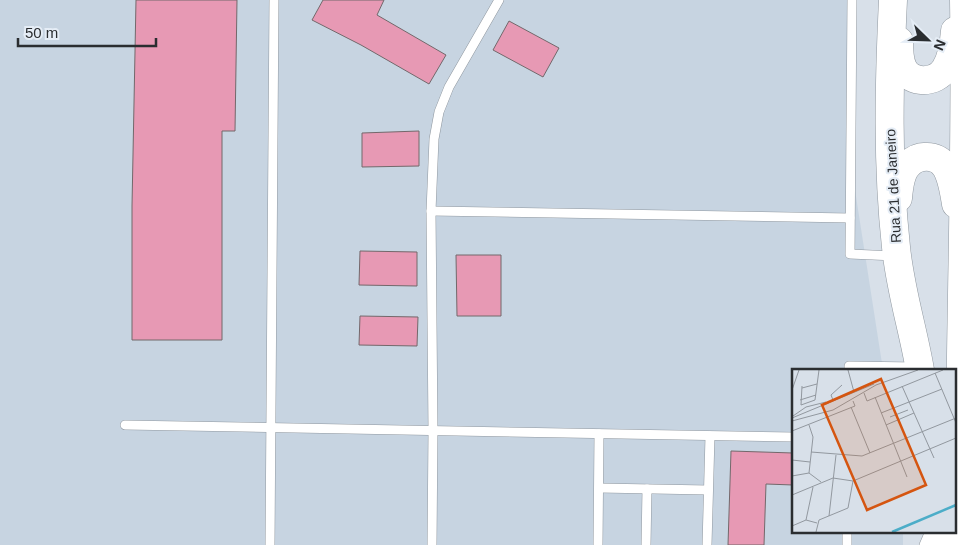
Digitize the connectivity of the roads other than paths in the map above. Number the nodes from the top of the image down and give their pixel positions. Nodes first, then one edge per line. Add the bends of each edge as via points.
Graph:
1 (274, 0) edge
2 (499, 0) edge
3 (852, 0) edge
4 (893, 0) edge
5 (899, 0) edge
6 (958, 0) edge
7 (964, 0) edge
8 (967, 90) edge
9 (431, 211) junction
10 (850, 218) junction
11 (896, 251) junction
12 (963, 257) junction
13 (965, 294) edge
14 (920, 368) edge
15 (849, 369) edge
16 (125, 426) dead end
17 (271, 428) junction
18 (433, 431) junction
19 (600, 434) junction
20 (710, 436) junction
21 (792, 437) edge
22 (599, 488) junction
23 (647, 489) junction
24 (708, 490) junction
25 (847, 532) edge
26 (930, 532) edge
27 (940, 532) edge
28 (270, 545) edge
29 (432, 545) edge
30 (598, 545) edge
31 (646, 545) edge
32 (707, 545) edge
33 (847, 545) edge
34 (924, 545) edge
35 (940, 545) edge
36 (960, 545) edge

1 - 17 lane
2 - 9 lane via 449,87 439,112 434,139
3 - 10 lane
4 - 11 main road, Rua 21 de Janeiro via 889,135
5 - 6 main road via 899,55 903,70 923,80 936,78 945,69 952,53
7 - 8 main road
8 - 12 main road
9 - 10 lane
9 - 18 lane
10 - 11 lane via 850,254
11 - 12 main road via 901,176 907,165 928,156 946,167 950,178
11 - 14 main road, Rua 21 de Janeiro
12 - 13 main road
13 - 36 main road via 959,456
14 - 15 lane via 849,366
16 - 17 lane
17 - 18 lane
17 - 28 lane
18 - 19 lane
18 - 29 lane
19 - 20 lane
19 - 22 lane
20 - 21 lane
20 - 24 lane
22 - 23 lane
22 - 30 lane
23 - 24 lane
23 - 31 lane
24 - 32 lane
25 - 33 lane
26 - 34 lane
27 - 35 main road

